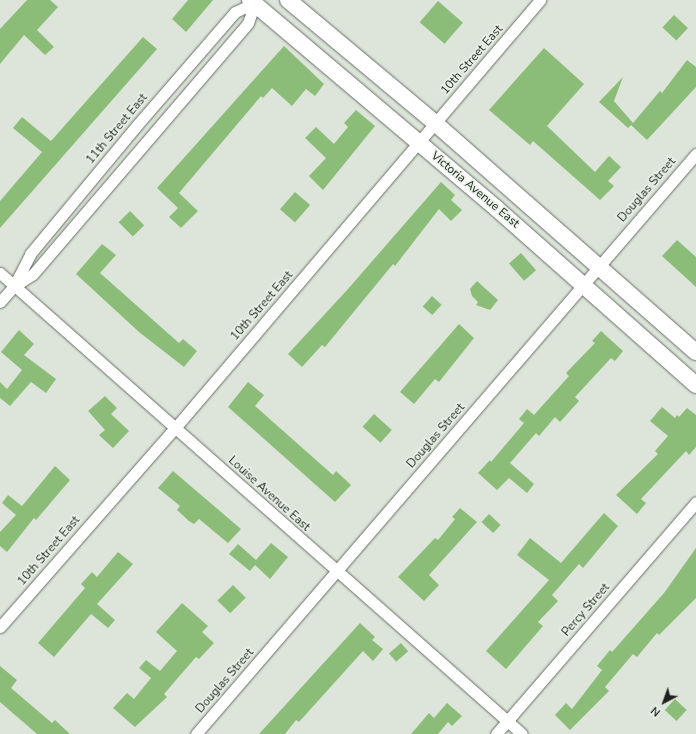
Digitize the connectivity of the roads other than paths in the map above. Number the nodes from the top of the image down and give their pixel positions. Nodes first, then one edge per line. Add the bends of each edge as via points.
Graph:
1 (288, 0) edge
2 (540, 0) edge
3 (253, 1) edge
4 (435, 123) junction
5 (419, 143) junction
6 (696, 154) edge
7 (598, 267) junction
8 (0, 273) edge
9 (583, 284) junction
10 (14, 286) junction
11 (0, 302) edge
12 (696, 352) edge
13 (696, 385) edge
14 (175, 428) junction
15 (696, 502) edge
16 (337, 571) junction
17 (0, 627) edge
18 (508, 721) junction
19 (196, 734) edge
20 (496, 734) edge
21 (522, 734) edge

1 - 4 main road, Victoria Avenue East
2 - 4 street, 10th Street East
3 - 5 main road, Victoria Avenue East
3 - 10 street, 11th Street East via 235,12 138,124 30,254
3 - 10 street, 11th Street East via 248,23 33,274
4 - 5 street, 10th Street East
4 - 7 main road, Victoria Avenue East
5 - 9 main road, Victoria Avenue East
5 - 14 street, 10th Street East
6 - 7 street, Douglas Street
7 - 9 street, Douglas Street
7 - 12 main road, Victoria Avenue East
8 - 10 street, Louise Avenue East
9 - 13 main road, Victoria Avenue East
9 - 16 street, Douglas Street
10 - 11 street, 11th Street East
10 - 14 street, Louise Avenue East
14 - 16 street, Louise Avenue East
14 - 17 street, 10th Street East
15 - 18 street, Percy Street
16 - 18 street, Louise Avenue East
16 - 19 street, Douglas Street
18 - 20 street, Percy Street
18 - 21 street, Louise Avenue East

